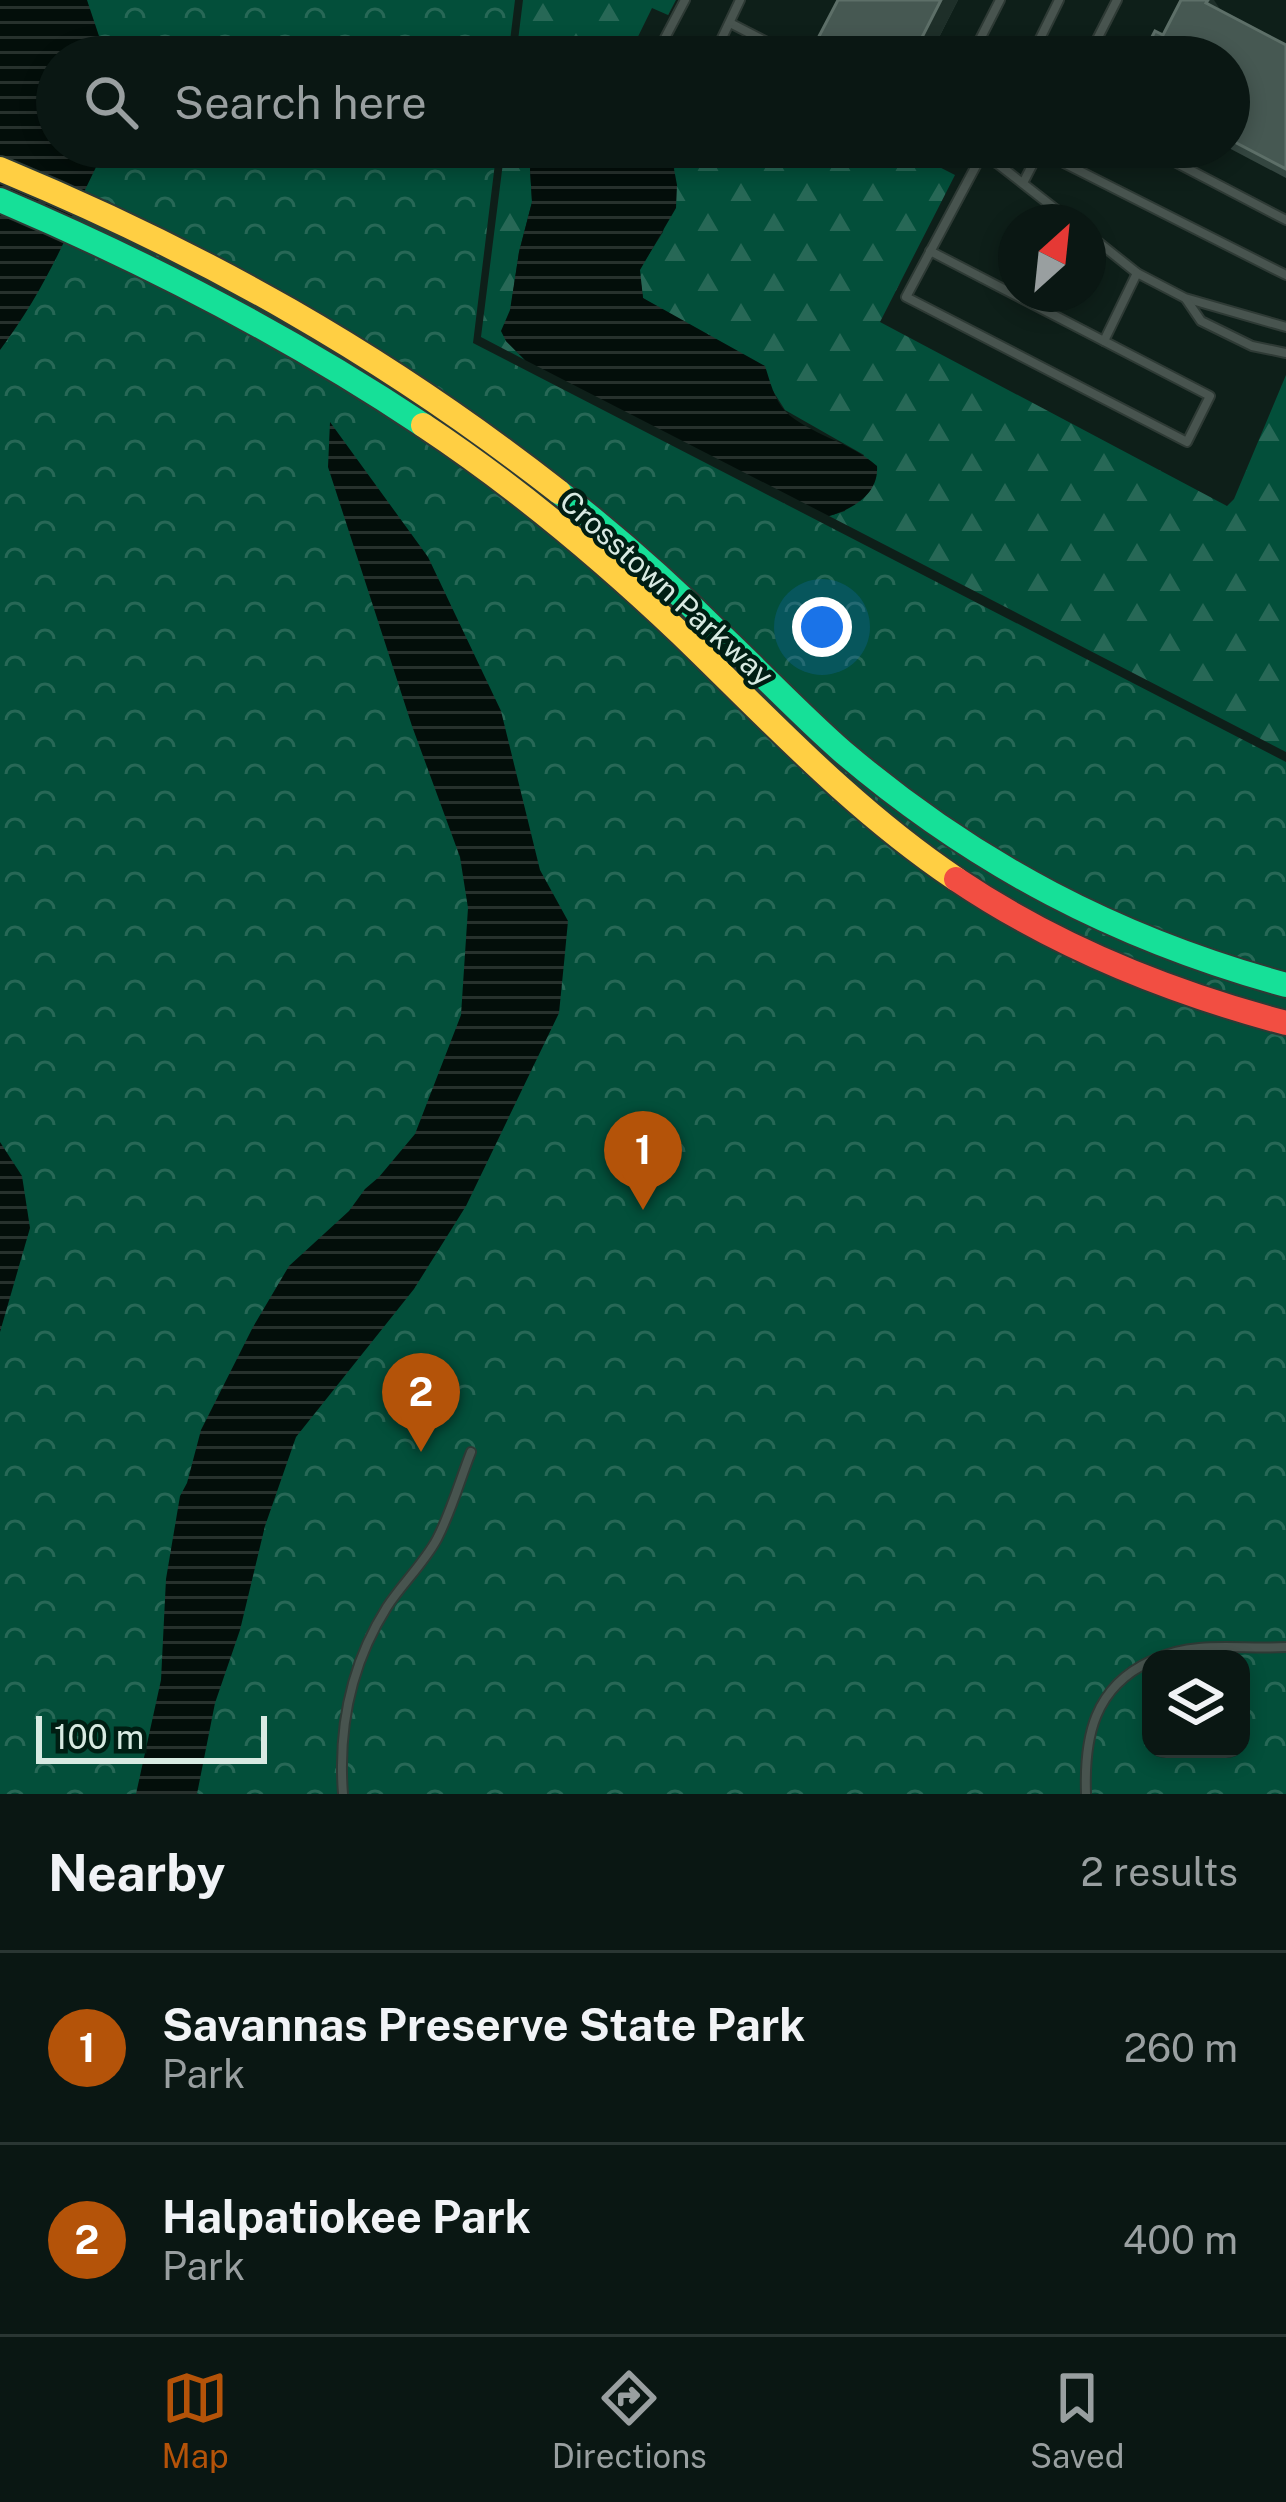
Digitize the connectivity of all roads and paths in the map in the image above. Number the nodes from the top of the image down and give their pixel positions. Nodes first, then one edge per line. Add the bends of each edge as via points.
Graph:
1 (685, 0) edge
2 (740, 0) edge
3 (1000, 0) edge
4 (1059, 0) edge
5 (1118, 0) edge
6 (730, 23) junction
7 (666, 36) edge
8 (724, 36) edge
9 (755, 36) edge
10 (982, 36) edge
11 (1041, 36) edge
12 (1099, 36) edge
13 (975, 168) edge
14 (1005, 168) edge
15 (1031, 168) edge
16 (1078, 168) edge
17 (1186, 168) edge
18 (0, 169) edge
19 (1023, 183) junction
20 (0, 200) edge
21 (1049, 204) edge
22 (1286, 220) edge
23 (1106, 248) edge
24 (930, 251) junction
25 (1137, 273) junction
26 (1286, 275) edge
27 (1185, 298) junction
28 (1286, 327) edge
29 (1104, 341) junction
30 (1286, 353) edge
31 (1286, 986) edge
32 (1286, 1023) edge
33 (471, 1452) dead end
34 (1286, 1647) edge
35 (1174, 1650) edge
36 (1142, 1667) edge
37 (343, 1794) edge
38 (1086, 1794) edge

1 - 7 lane
2 - 6 lane
3 - 10 lane
4 - 11 lane
5 - 12 lane
6 - 8 lane
6 - 9 lane
13 - 24 lane
14 - 19 lane
15 - 19 lane
16 - 26 lane
17 - 22 lane
18 - 31 main road, Crosstown Parkway via 222,271 448,408 641,560 839,749 943,830 1070,905
19 - 21 lane
20 - 32 main road, Crosstown Parkway via 219,301 405,413 602,563 881,825 1000,907 1144,978
23 - 25 lane
24 - 29 lane
24 - 29 lane via 906,297 1187,442 1210,396
25 - 27 lane
25 - 29 lane
27 - 28 lane
27 - 30 lane via 1201,321
33 - 37 lane via 436,1540 362,1656 346,1706
34 - 35 lane
36 - 38 lane via 1123,1678 1092,1721

